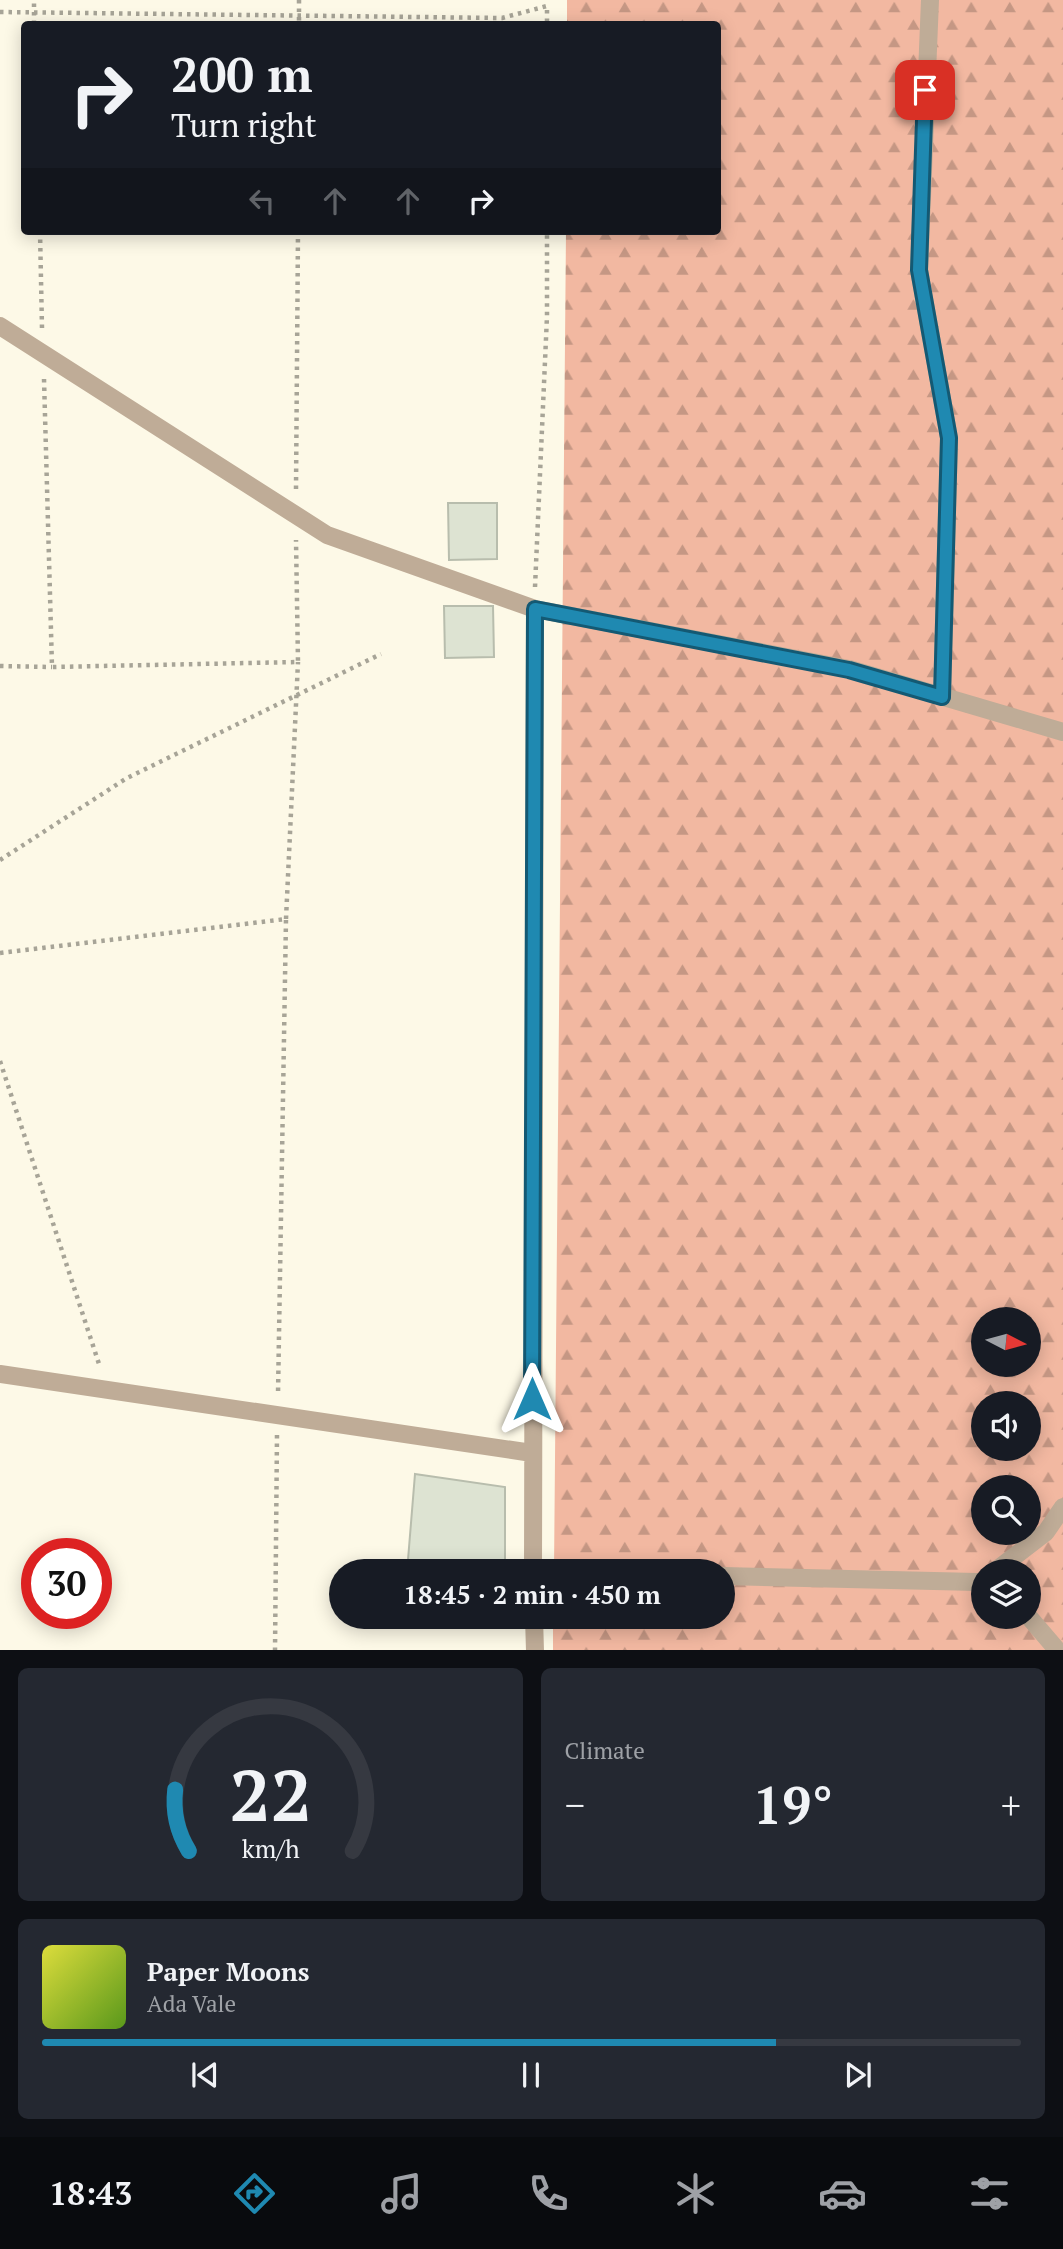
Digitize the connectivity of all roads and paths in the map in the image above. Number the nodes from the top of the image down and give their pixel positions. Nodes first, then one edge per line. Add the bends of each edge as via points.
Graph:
1 (34, 0) edge
2 (299, 0) edge
3 (930, 0) edge
4 (547, 3) edge
5 (0, 12) edge
6 (34, 13) junction
7 (299, 17) junction
8 (34, 21) edge
9 (299, 21) edge
10 (547, 21) edge
11 (40, 235) edge
12 (298, 235) edge
13 (547, 235) edge
14 (0, 326) edge
15 (43, 354) junction
16 (296, 515) junction
17 (535, 609) junction
18 (381, 654) dead end
19 (298, 662) junction
20 (0, 666) edge
21 (52, 667) junction
22 (296, 695) junction
23 (942, 697) junction
24 (1063, 732) edge
25 (0, 860) edge
26 (286, 919) junction
27 (0, 953) edge
28 (0, 1061) edge
29 (0, 1374) edge
30 (108, 1390) junction
31 (277, 1415) junction
32 (532, 1453) junction
33 (1063, 1507) edge
34 (533, 1559) edge
35 (1011, 1559) edge
36 (735, 1576) edge
37 (971, 1582) edge
38 (534, 1629) edge
39 (1040, 1629) edge
40 (275, 1650) edge
41 (535, 1650) edge
42 (1058, 1650) edge

1 - 6 path
2 - 7 path
3 - 23 street via 919,270 949,438
4 - 7 path via 502,18
4 - 10 path
5 - 6 path
6 - 7 path
6 - 8 path
7 - 9 path
11 - 15 path
12 - 16 path
13 - 17 path
14 - 15 street
15 - 16 street
15 - 21 path
16 - 17 street via 327,535
16 - 19 path
17 - 23 street via 849,670
17 - 32 street
18 - 22 path
19 - 21 path
19 - 22 path
20 - 21 path
22 - 25 path via 127,778
22 - 26 path
23 - 24 street
26 - 27 path
26 - 31 path
28 - 30 path
29 - 30 street
30 - 31 street
31 - 32 street
31 - 40 path
32 - 34 street
33 - 35 street via 1046,1532
36 - 37 street
38 - 41 street
39 - 42 street

